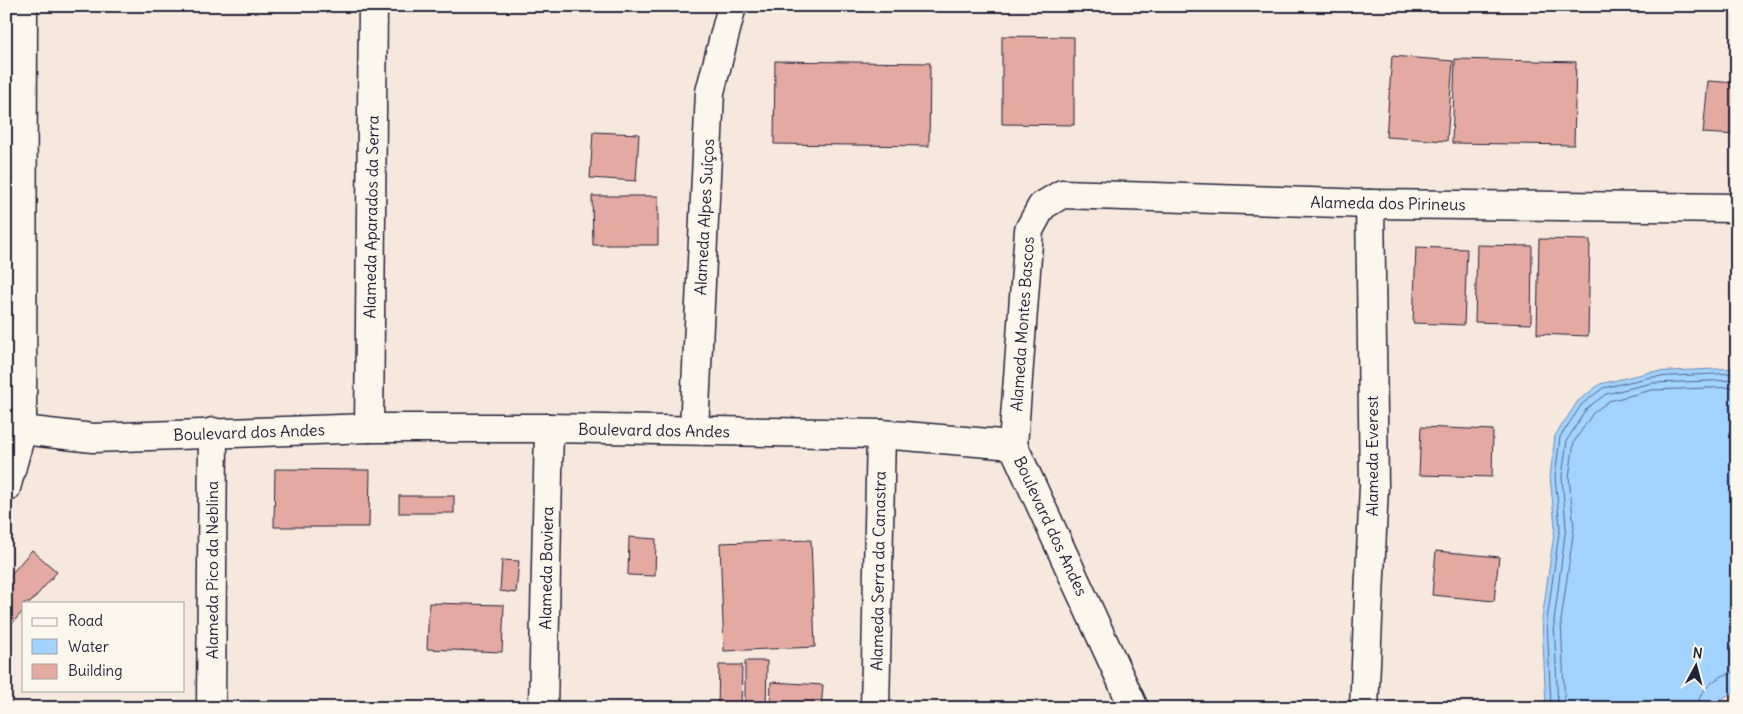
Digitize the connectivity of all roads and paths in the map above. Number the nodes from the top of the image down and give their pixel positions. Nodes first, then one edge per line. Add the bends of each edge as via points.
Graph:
1 (23, 6) edge
2 (373, 6) edge
3 (732, 6) edge
4 (1370, 204) junction
5 (1042, 206) joint
6 (1737, 208) edge
7 (14, 426) edge
8 (368, 428) junction
9 (549, 428) junction
10 (694, 430) junction
11 (213, 432) junction
12 (880, 434) junction
13 (1014, 445) junction
14 (6, 488) edge
15 (212, 708) edge
16 (543, 708) edge
17 (875, 708) edge
18 (1134, 708) edge
19 (1364, 708) edge

1 - 7 street
2 - 8 street, Alameda Aparados da Serra
3 - 10 street, Alameda Alpes Suíços via 710,92
4 - 5 street, Alameda dos Pirineus via 1062,194
4 - 6 street, Alameda dos Pirineus
4 - 19 street, Alameda Everest via 1374,486
5 - 13 street, Alameda Montes Bascos via 1029,230
7 - 11 street, Boulevard dos Andes via 93,438
7 - 14 street
8 - 9 street, Boulevard dos Andes
8 - 11 street, Boulevard dos Andes
9 - 10 street, Boulevard dos Andes
9 - 16 street, Alameda Baviera
10 - 12 street, Boulevard dos Andes
11 - 15 street, Alameda Pico da Neblina
12 - 13 street, Boulevard dos Andes
12 - 17 street, Alameda Serra da Canastra
13 - 18 street, Boulevard dos Andes

